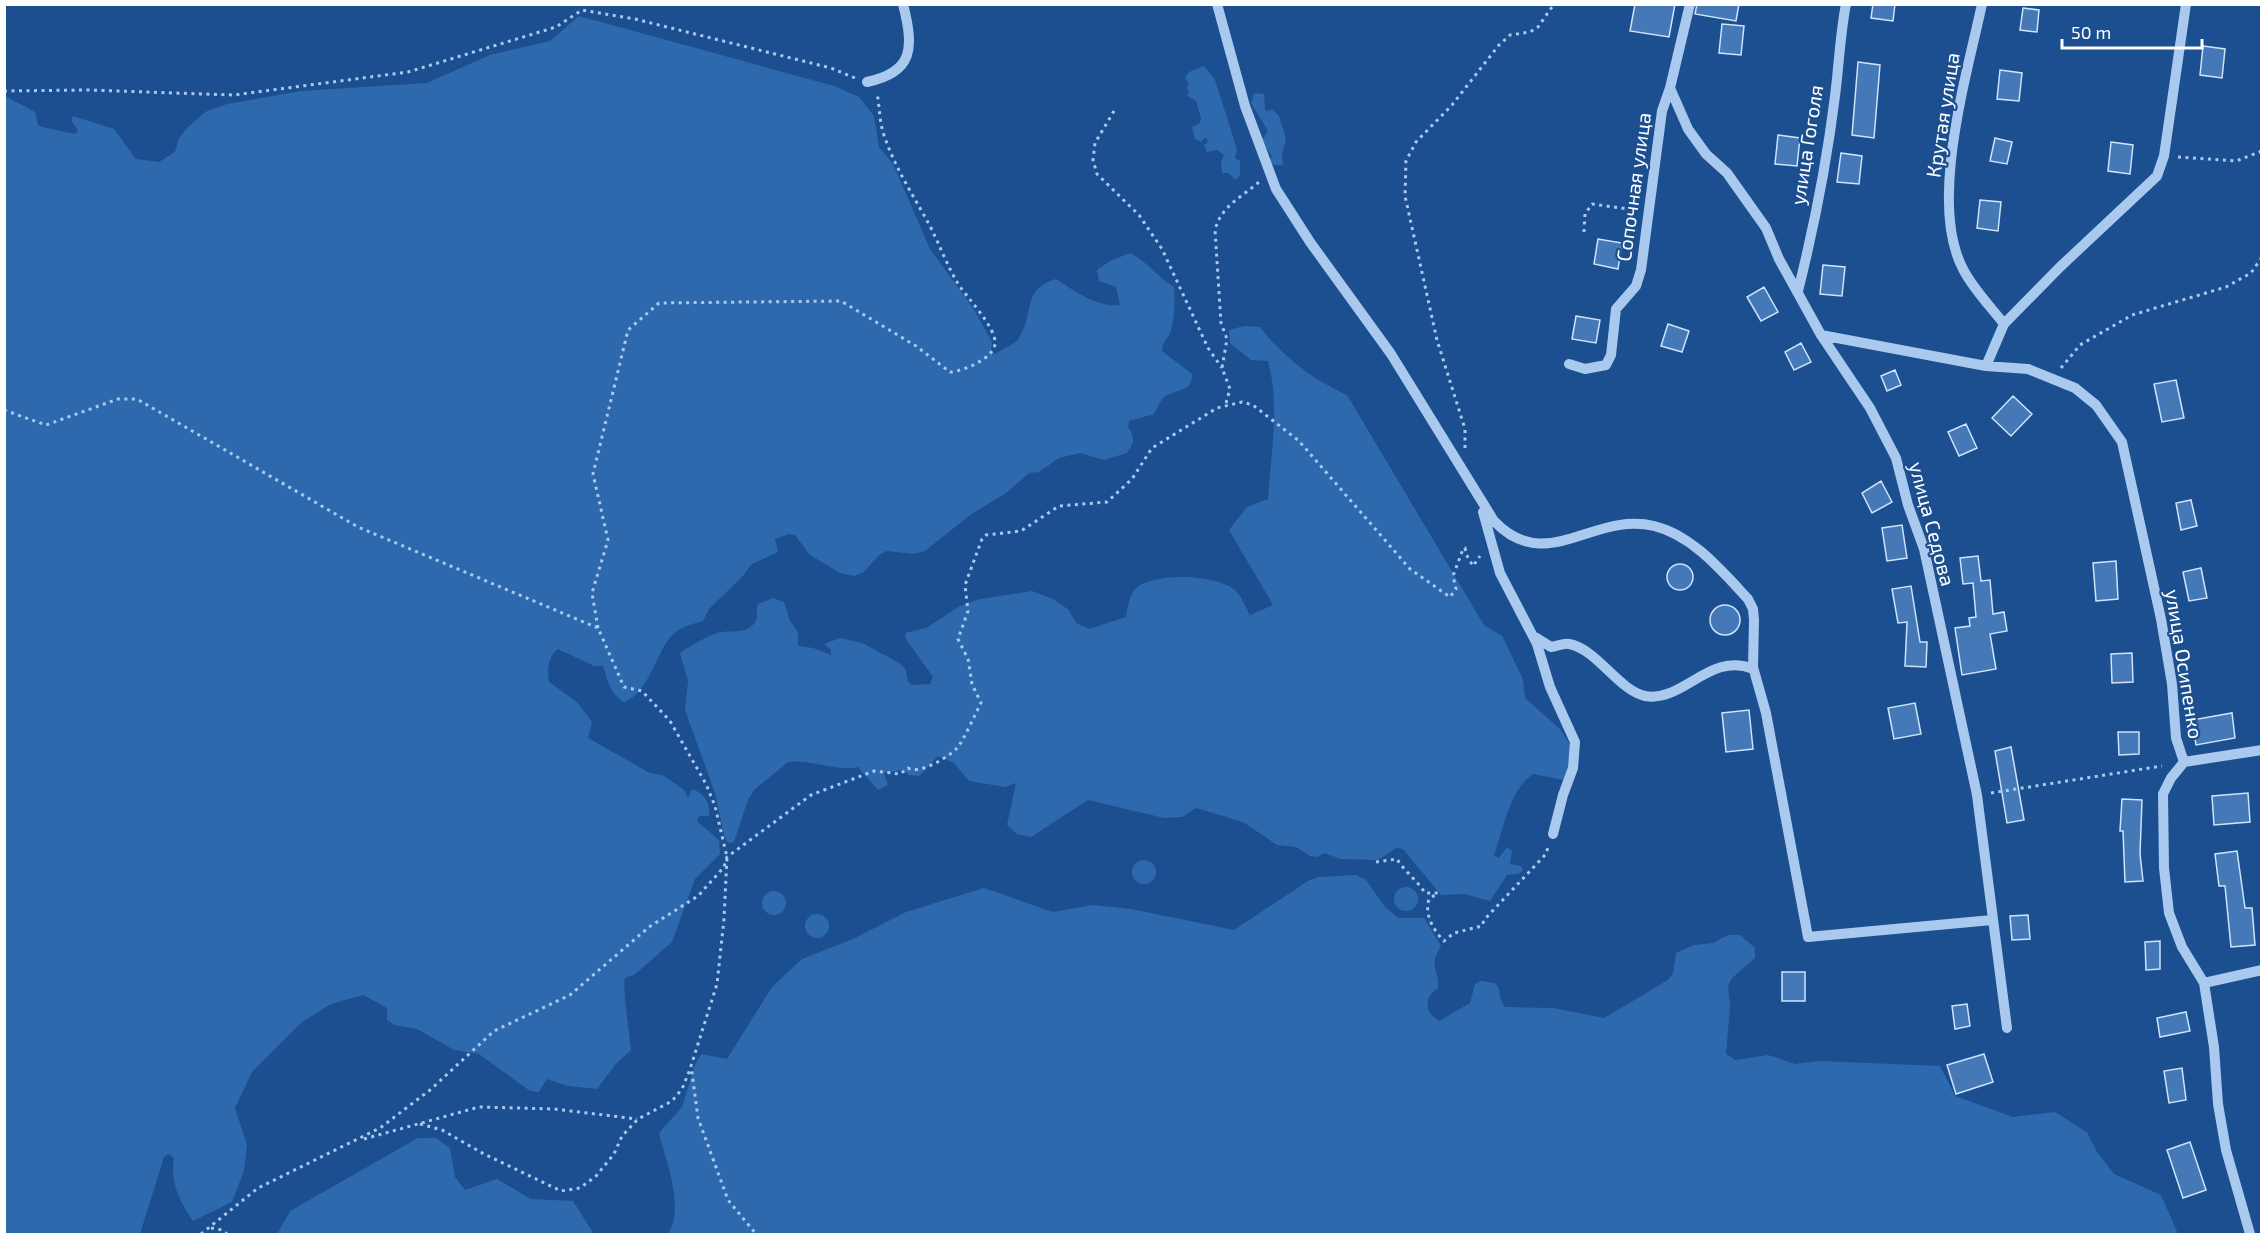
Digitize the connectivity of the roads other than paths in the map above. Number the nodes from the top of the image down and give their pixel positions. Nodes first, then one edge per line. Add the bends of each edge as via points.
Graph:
1 (903, 4) edge
2 (1217, 4) edge
3 (1690, 4) edge
4 (1846, 4) edge
5 (1982, 4) edge
6 (2186, 4) edge
7 (867, 82) road end
8 (1670, 88) junction
9 (1798, 291) junction
10 (2004, 324) junction
11 (1821, 335) junction
12 (1569, 364) dead end
13 (1986, 366) junction
14 (1473, 487) junction
15 (1533, 634) junction
16 (1753, 669) junction
17 (2262, 750) edge
18 (2184, 762) junction
19 (1553, 834) road end
20 (1992, 920) junction
21 (2262, 970) edge
22 (2204, 982) junction
23 (2007, 1028) dead end
24 (2250, 1234) edge

1 - 7 street via 907,38 904,63 892,75
2 - 14 street via 1245,106 1276,189 1390,354
3 - 8 street, Сопочная улица
4 - 9 street, улица Гоголя via 1835,96
5 - 10 street, Крутая улица via 1960,104 1949,181 1952,238 1963,270
6 - 10 street via 2164,156 2157,176
8 - 9 street, улица Седова via 1688,129 1706,154 1727,173 1766,228
8 - 12 street, Сопочная улица via 1662,111 1640,275 1616,309 1608,363 1586,369
9 - 11 street, улица Седова
10 - 13 street
11 - 13 street
11 - 20 street, улица Седова via 1870,408 1896,458 1924,549 1977,795
13 - 18 street, улица Осипенко via 2028,369 2075,388 2096,405 2122,442 2161,619 2176,738
14 - 15 street via 1489,527 1500,573
14 - 16 street via 1498,525 1534,544 1556,544 1593,530 1628,524 1657,526 1688,542 1751,604
15 - 16 street via 1551,647 1578,647 1606,666 1628,688 1644,696 1667,694 1731,664
15 - 19 street via 1550,687 1576,745
16 - 20 street via 1766,713 1808,937
17 - 18 street
18 - 22 street, улица Осипенко via 2163,794 2164,868 2169,912 2182,947
20 - 23 street, улица Седова
21 - 22 street
22 - 24 street, улица Осипенко via 2222,1127

